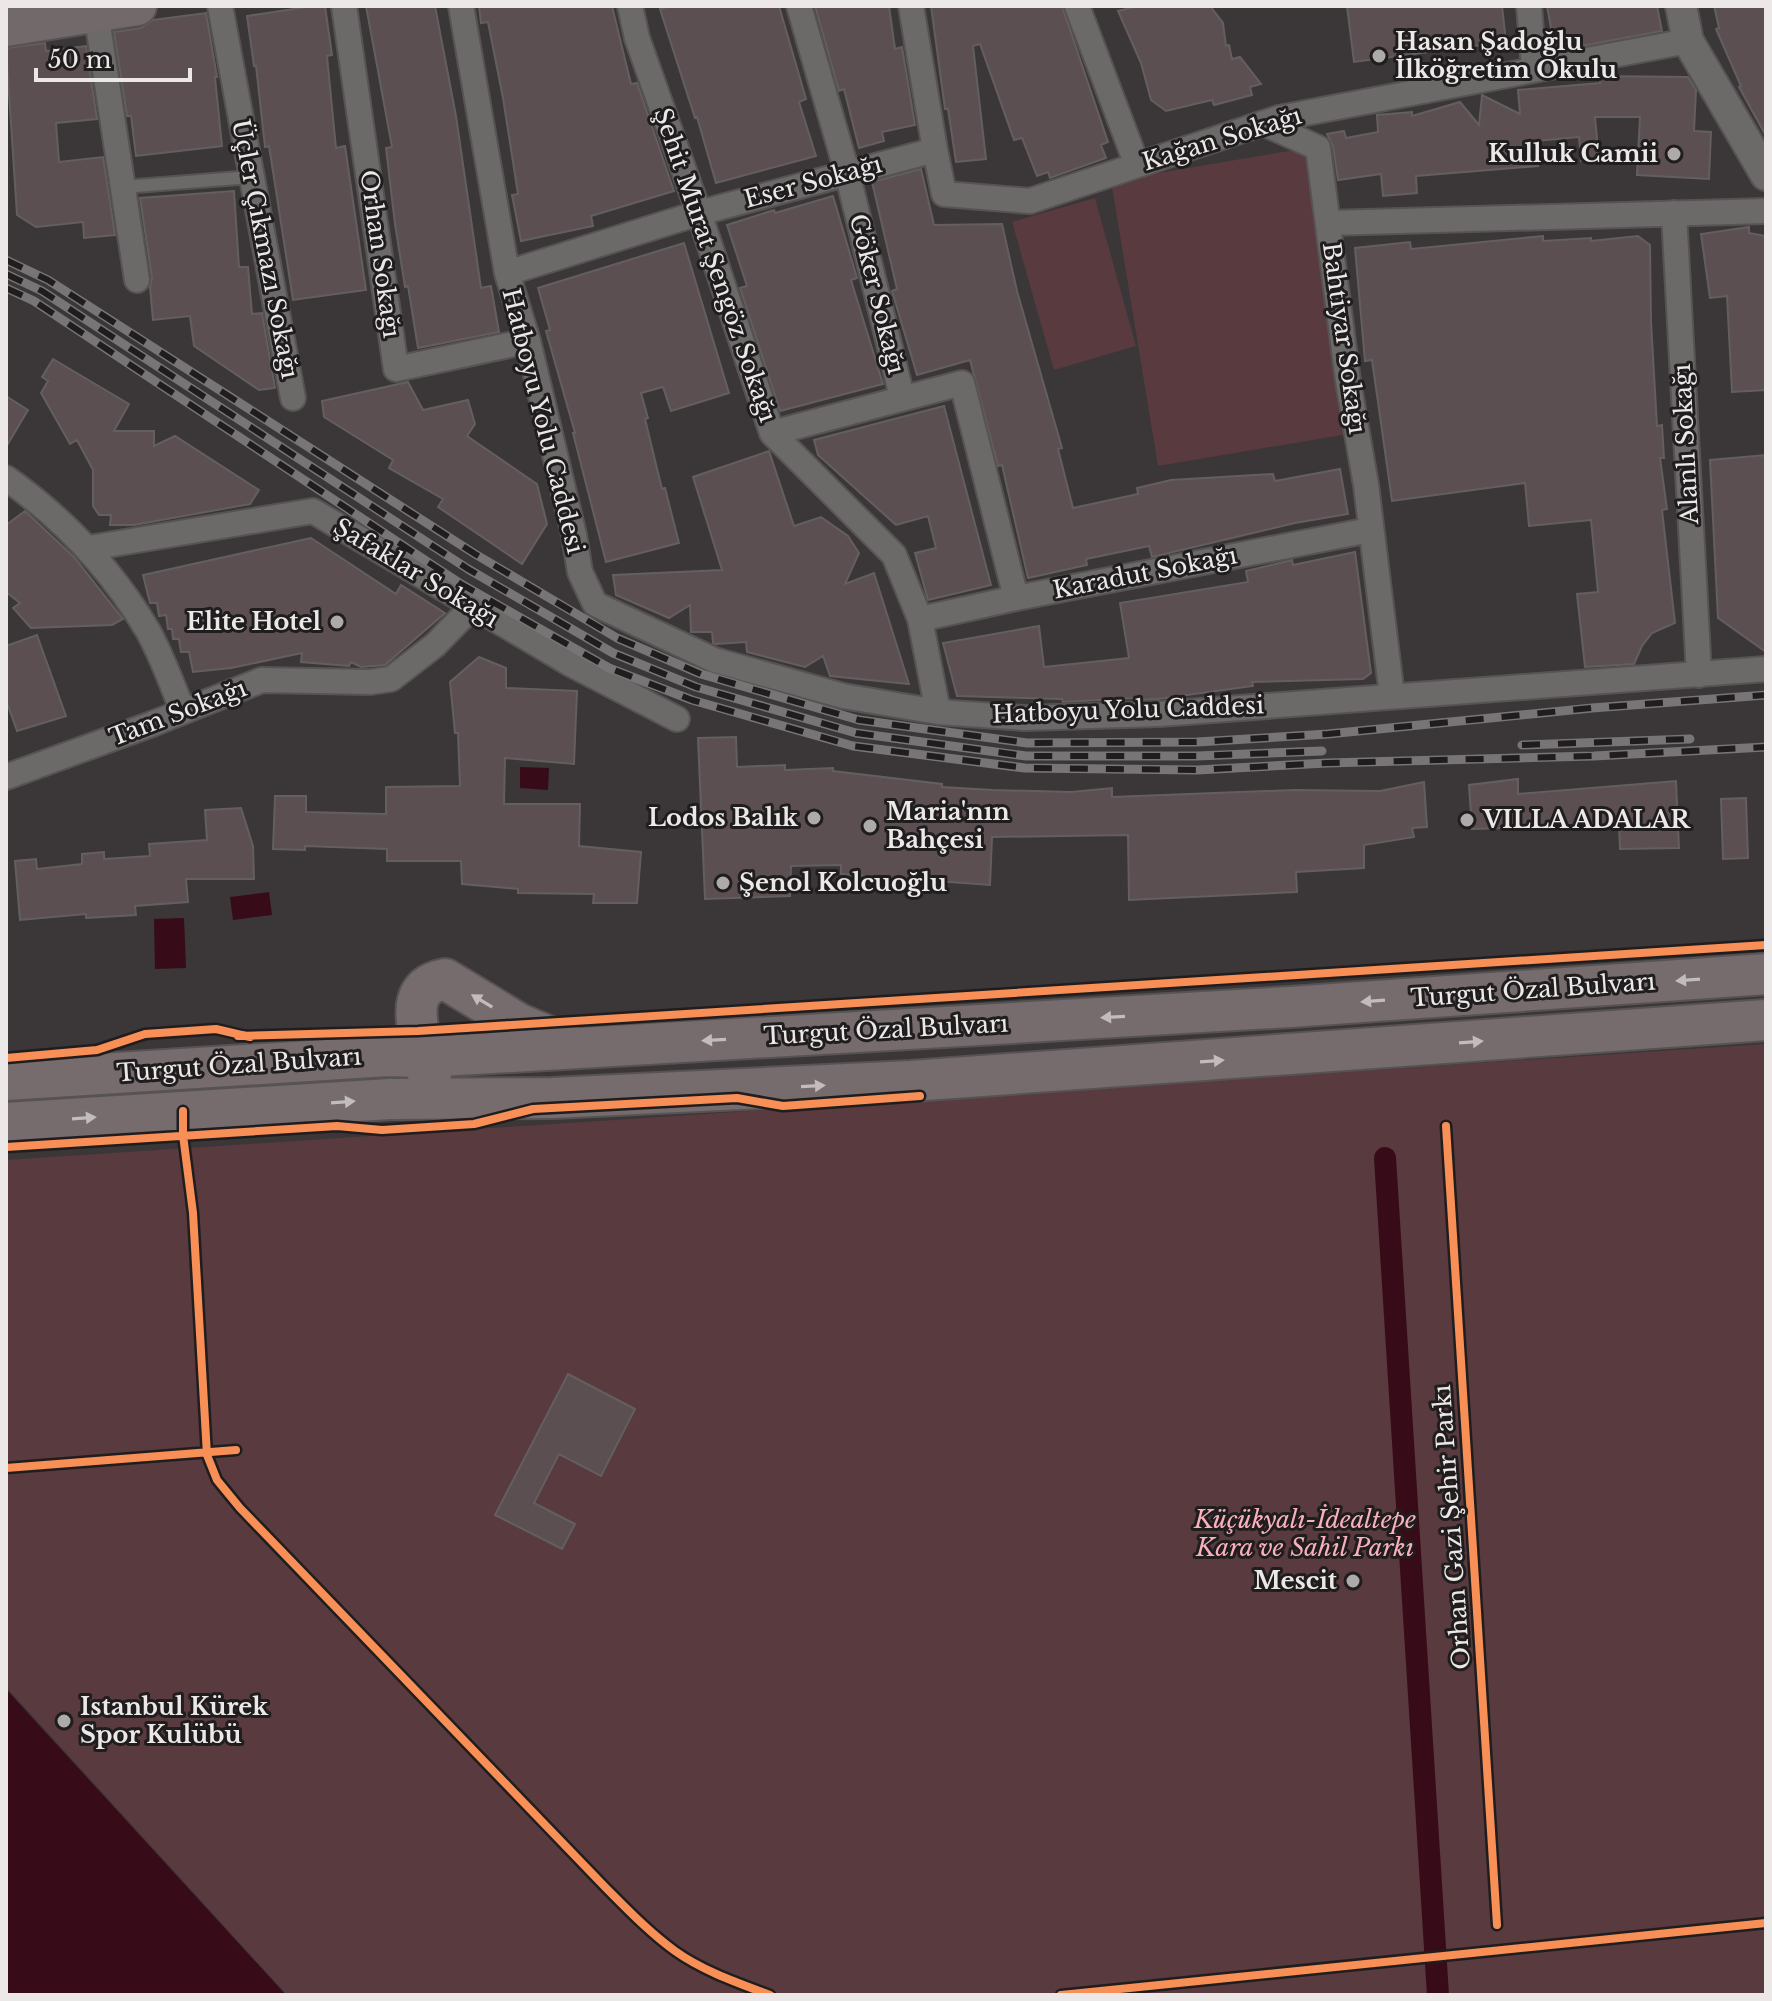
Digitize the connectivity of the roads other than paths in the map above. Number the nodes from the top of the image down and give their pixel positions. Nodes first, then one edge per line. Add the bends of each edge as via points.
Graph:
1 (13, 6) edge
2 (137, 6) edge
3 (220, 6) edge
4 (344, 6) edge
5 (461, 6) edge
6 (630, 6) edge
7 (799, 6) edge
8 (911, 6) edge
9 (1077, 6) edge
10 (1529, 6) edge
11 (1681, 6) edge
12 (6, 7) edge
13 (96, 12) junction
14 (6, 27) edge
15 (1688, 41) junction
16 (1534, 69) junction
17 (1263, 123) junction
18 (935, 150) junction
19 (1137, 165) junction
20 (847, 172) junction
21 (1766, 175) edge
22 (251, 177) junction
23 (123, 187) junction
24 (1766, 211) edge
25 (699, 213) junction
26 (1674, 213) junction
27 (1329, 223) junction
28 (507, 273) junction
29 (137, 280) dead end
30 (528, 341) junction
31 (902, 397) junction
32 (293, 398) dead end
33 (772, 433) junction
34 (6, 478) edge
35 (1370, 530) junction
36 (89, 548) junction
37 (1016, 598) junction
38 (472, 607) junction
39 (920, 619) junction
40 (1766, 669) edge
41 (1699, 675) junction
42 (1392, 696) junction
43 (183, 711) junction
44 (938, 712) junction
45 (677, 719) dead end
46 (6, 777) edge
47 (1766, 974) edge
48 (1766, 1020) edge
49 (576, 1048) junction
50 (423, 1057) junction
51 (6, 1080) edge
52 (455, 1099) junction
53 (6, 1123) edge

1 - 12 main road
2 - 13 main road
3 - 22 street, Üçler Çıkmazı Sokağı
4 - 30 street, Orhan Sokağı via 396,369
5 - 28 street, Hatboyu Yolu Caddesi
6 - 25 street, Şehit Murat Şengöz Sokağı
7 - 20 street, Göker Sokağı
8 - 18 street
9 - 19 street
10 - 16 street
11 - 15 street
13 - 14 main road
13 - 23 street
15 - 16 street, Kağan Sokağı
15 - 21 street
16 - 17 street, Kağan Sokağı
17 - 19 street, Kağan Sokağı
17 - 27 street via 1318,148
18 - 19 street, Kağan Sokağı via 944,194 1030,201
18 - 20 street, Eser Sokağı
20 - 25 street, Eser Sokağı
20 - 31 street, Göker Sokağı
22 - 23 lane
22 - 32 street, Üçler Çıkmazı Sokağı
23 - 29 street
24 - 26 street, Bahtiyar Sokağı
25 - 28 street, Eser Sokağı
25 - 33 street, Şehit Murat Şengöz Sokağı
26 - 27 street, Bahtiyar Sokağı
26 - 41 street, Alanlı Sokağı
27 - 35 street, Bahtiyar Sokağı
28 - 30 street, Hatboyu Yolu Caddesi
30 - 44 street, Hatboyu Yolu Caddesi via 580,572 595,604 714,660 843,696
31 - 33 street, Göker Sokağı
31 - 37 street, Göker Sokağı via 962,383
33 - 39 street, Şehit Murat Şengöz Sokağı via 894,555
34 - 36 street
35 - 37 street, Karadut Sokağı
35 - 42 street, Bahtiyar Sokağı
36 - 38 street, Şafaklar Sokağı via 313,511
36 - 43 street via 149,632
37 - 39 street, Karadut Sokağı
38 - 43 street, Tam Sokağı via 391,679 262,680
38 - 45 street, Şafaklar Sokağı
39 - 44 street, Şehit Murat Şengöz Sokağı
40 - 41 street, Hatboyu Yolu Caddesi
41 - 42 street, Hatboyu Yolu Caddesi
42 - 44 street, Hatboyu Yolu Caddesi via 1159,714 1024,718
43 - 46 street, Tam Sokağı
47 -> 49 highway, Turgut Özal Bulvarı
52 -> 48 highway, Turgut Özal Bulvarı via 937,1080
49 - 50 highway, Turgut Özal Bulvarı
49 -> 50 highway via 519,1024 445,979 431,982 416,1005
50 - 51 highway, Turgut Özal Bulvarı
50 - 52 highway via 436,1087
53 -> 52 highway, Turgut Özal Bulvarı

